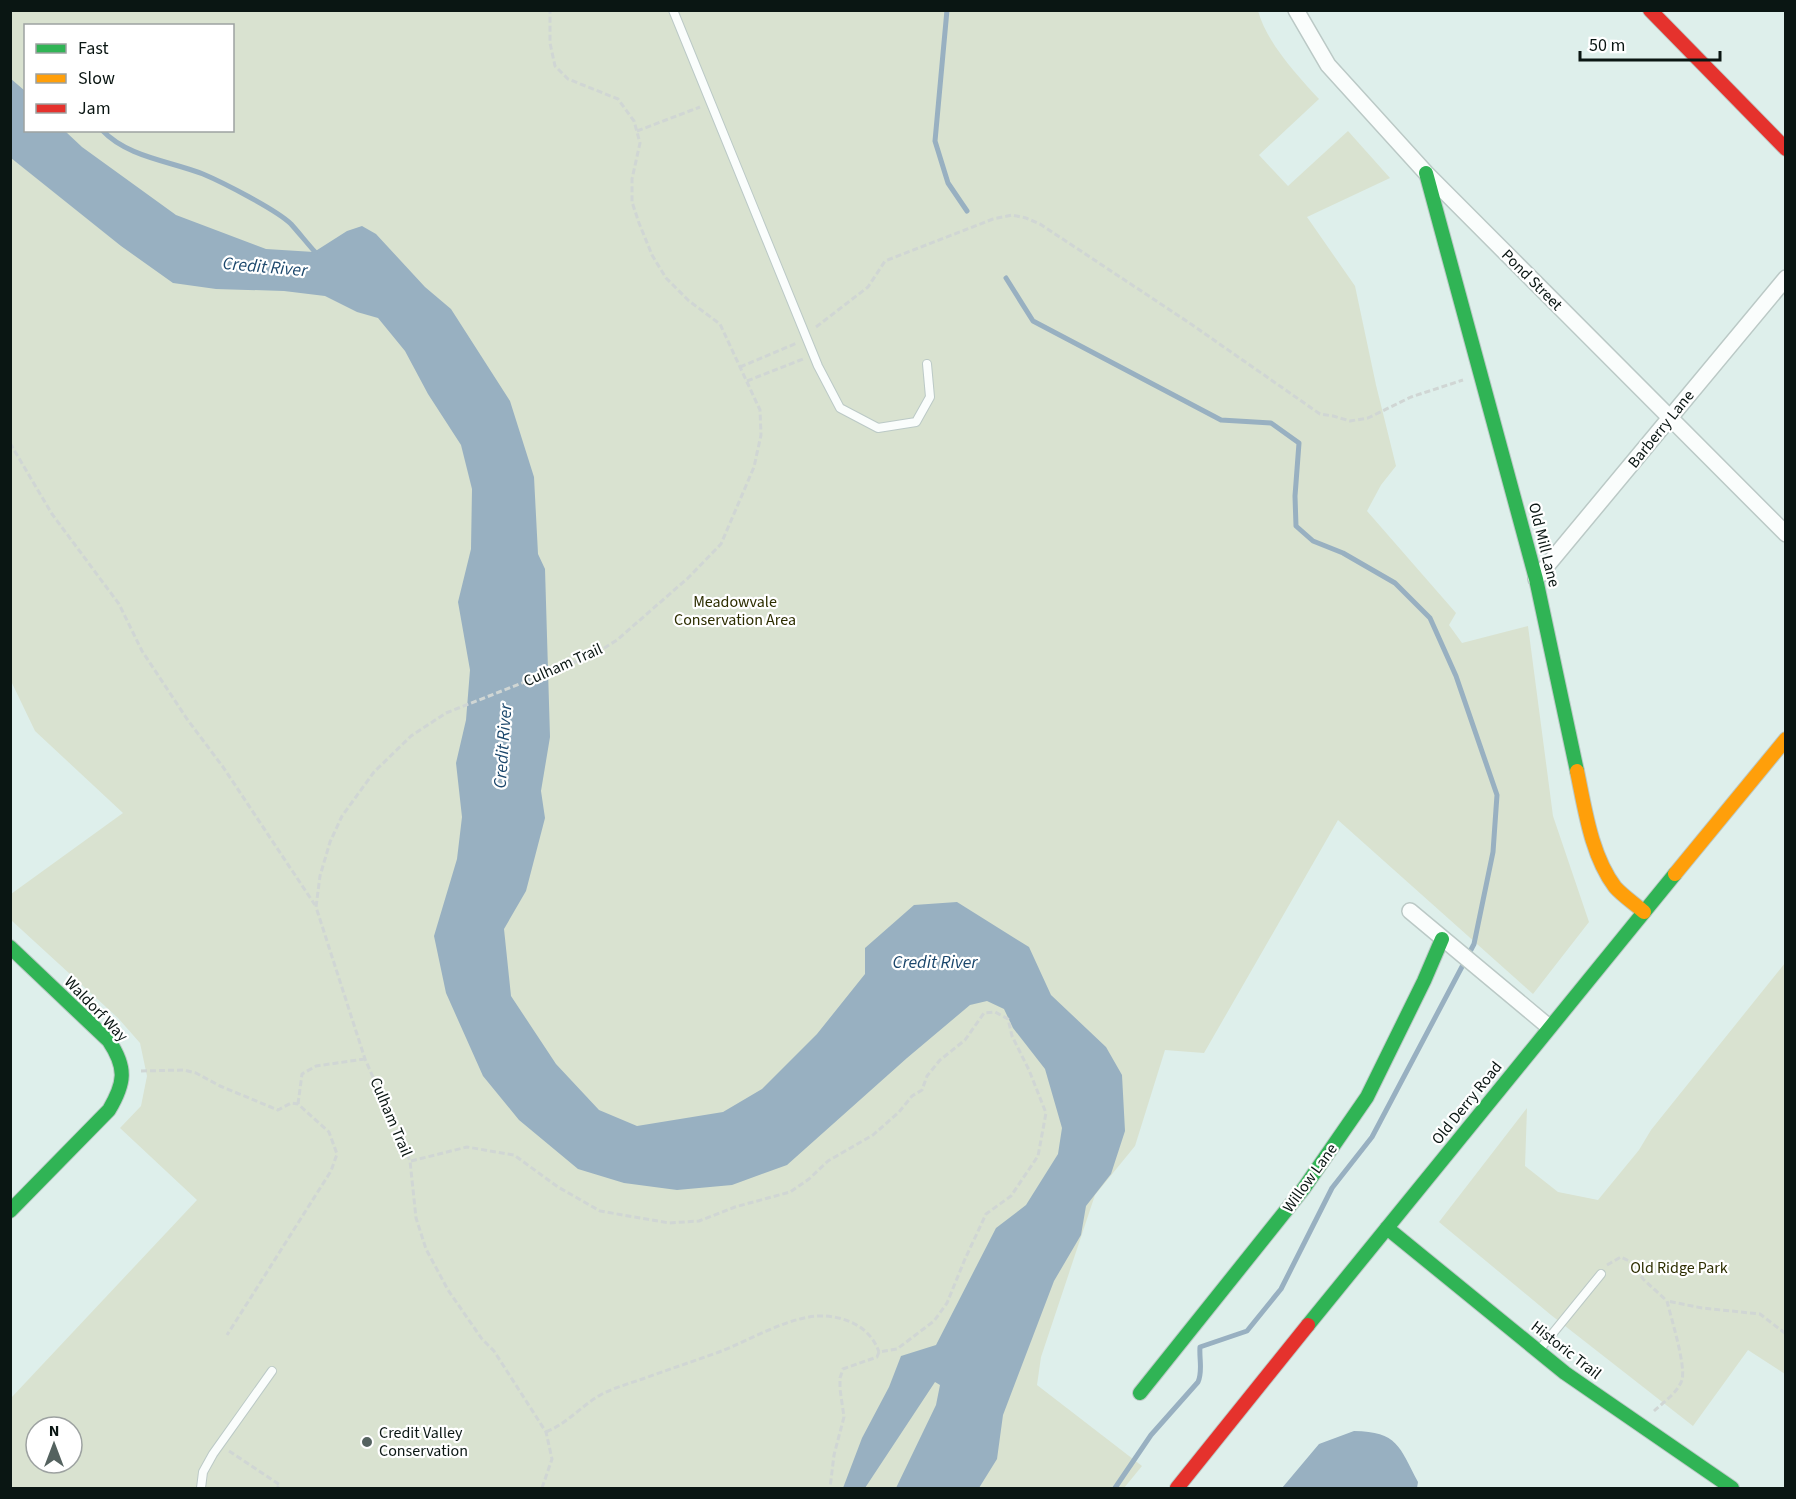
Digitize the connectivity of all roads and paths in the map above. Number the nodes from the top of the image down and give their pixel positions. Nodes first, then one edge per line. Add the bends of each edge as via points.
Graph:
1 (550, 10) edge
2 (673, 10) edge
3 (1296, 10) edge
4 (1650, 10) edge
5 (710, 103) junction
6 (637, 131) junction
7 (1785, 149) edge
8 (1426, 173) junction
9 (1785, 278) edge
10 (806, 337) junction
11 (813, 355) junction
12 (927, 364) dead end
13 (740, 367) junction
14 (1482, 374) junction
15 (747, 381) junction
16 (1670, 419) junction
17 (10, 443) edge
18 (1785, 534) edge
19 (1536, 579) junction
20 (1785, 739) edge
21 (316, 907) junction
22 (1410, 911) dead end
23 (1644, 912) junction
24 (1448, 944) junction
25 (10, 946) edge
26 (1549, 1027) junction
27 (366, 1059) junction
28 (124, 1071) junction
29 (298, 1104) junction
30 (410, 1161) junction
31 (10, 1211) edge
32 (1387, 1228) junction
33 (1601, 1274) joint
34 (1667, 1301) junction
35 (227, 1335) dead end
36 (1785, 1335) edge
37 (1539, 1351) junction
38 (879, 1352) junction
39 (272, 1371) dead end
40 (1140, 1393) dead end
41 (1639, 1425) junction
42 (546, 1432) junction
43 (220, 1445) junction
44 (201, 1488) edge
45 (277, 1488) edge
46 (542, 1488) edge
47 (830, 1488) edge
48 (1177, 1488) edge
49 (1732, 1488) edge

1 - 6 path via 555,66 568,79 618,99 634,120
2 - 5 lane
3 - 8 street, Pond Street via 1328,64
4 - 7 street
5 - 6 path
5 - 10 lane
6 - 13 path, Culham Trail via 640,143 632,179 632,202 652,255 666,278 720,324
8 - 14 street, Old Mill Lane
8 - 16 street, Pond Street
9 - 16 street, Barberry Lane
10 - 11 lane
10 - 13 path
10 - 14 path via 868,287 885,261 1011,214 1040,224 1320,414 1350,421 1368,418 1436,387
11 - 12 lane via 840,408 878,428 916,422 930,397
11 - 15 path
13 - 15 path, Culham Trail
14 - 19 street, Old Mill Lane
15 - 21 path, Culham Trail via 760,410 761,435 754,467 721,543 688,578 594,655 446,713 411,736 374,772 346,809 330,842
16 - 18 street, Pond Street
16 - 19 street, Barberry Lane
17 - 21 path via 52,514 119,604 142,651
19 - 23 street, Old Mill Lane via 1585,809 1600,861 1616,888
20 - 23 street, Old Derry Road
21 - 27 path, Culham Trail
22 - 24 street
23 - 26 street, Old Derry Road
24 - 26 street
24 - 40 street, Willow Lane via 1367,1097 1304,1188
25 - 28 street, Waldorf Way via 109,1041
26 - 32 street, Old Derry Road
27 - 29 path via 316,1066 302,1074
27 - 30 path, Culham Trail
28 - 29 path via 184,1070 278,1110
28 - 31 street via 120,1092 109,1110
29 - 35 path via 329,1132 336,1154 331,1171
30 - 38 path via 467,1147 513,1155 600,1211 669,1222 699,1221 790,1192 828,1161 873,1135 922,1090 927,1076 965,1040 984,1013 995,1012 1008,1019 1011,1036 1046,1113 1038,1156 1011,1196 986,1214 948,1303 934,1321 897,1349
30 - 42 path, Culham Trail via 416,1218 426,1249 448,1290 494,1351
32 - 37 street, Historic Trail
32 - 48 street, Old Derry Road
33 - 34 path via 1607,1263 1621,1257 1633,1263 1643,1279
33 - 37 lane
34 - 36 path via 1760,1314
34 - 41 path via 1680,1352 1682,1379 1674,1392
37 - 41 street, Historic Trail
38 - 42 path via 871,1336 848,1320 826,1316 803,1319 601,1395
38 - 47 path via 877,1357 843,1369 840,1389 844,1417
39 - 43 lane
41 - 49 street, Historic Trail
42 - 46 path, Culham Trail via 552,1459
43 - 44 lane via 203,1472
43 - 45 path via 280,1485

